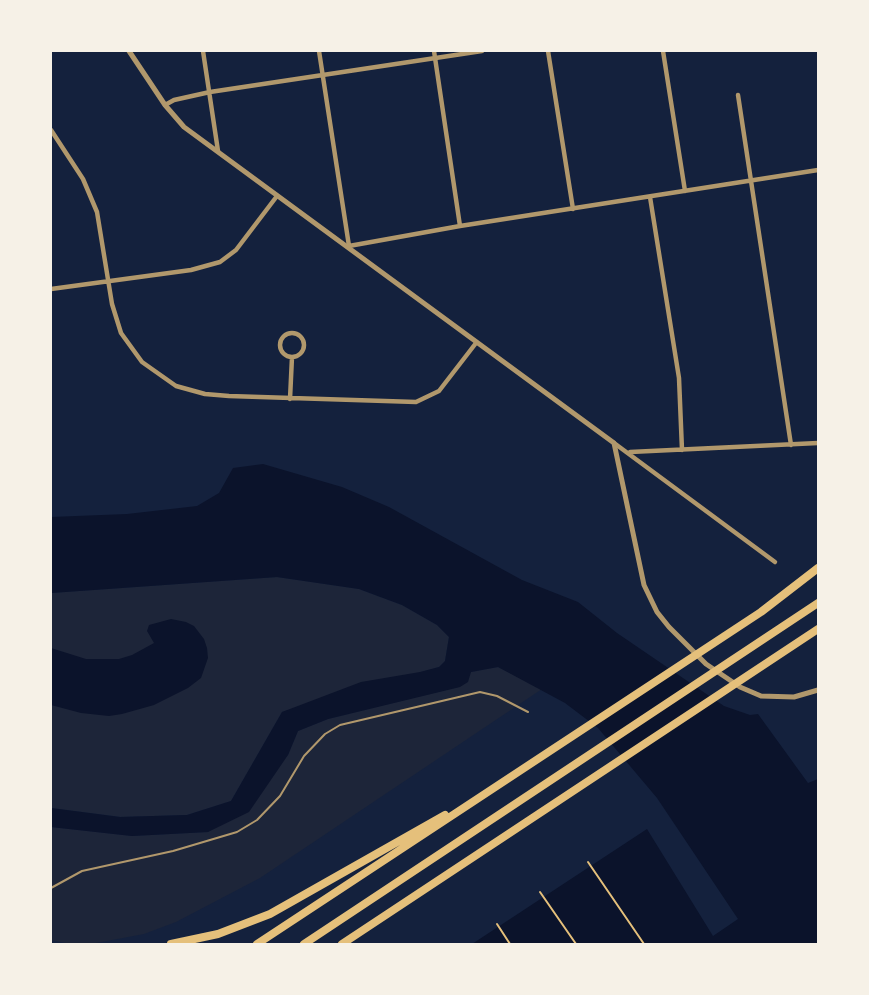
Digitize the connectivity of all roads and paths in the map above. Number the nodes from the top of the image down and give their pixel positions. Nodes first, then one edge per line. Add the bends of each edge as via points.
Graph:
1 (129, 51) edge
2 (203, 51) edge
3 (319, 51) edge
4 (433, 51) edge
5 (482, 51) edge
6 (548, 51) edge
7 (663, 51) edge
8 (435, 58) junction
9 (323, 76) junction
10 (210, 92) junction
11 (738, 95) dead end
12 (165, 105) junction
13 (51, 130) edge
14 (218, 151) junction
15 (818, 170) edge
16 (750, 181) junction
17 (685, 191) junction
18 (277, 196) junction
19 (650, 197) junction
20 (573, 209) junction
21 (460, 226) junction
22 (349, 246) junction
23 (108, 281) junction
24 (51, 289) edge
25 (476, 343) junction
26 (292, 357) junction
27 (290, 399) junction
28 (614, 443) junction
29 (818, 443) edge
30 (791, 445) junction
31 (682, 450) junction
32 (629, 452) junction
33 (775, 562) dead end
34 (818, 568) edge
35 (818, 603) edge
36 (818, 629) edge
37 (818, 690) edge
38 (528, 712) dead end
39 (505, 780) junction
40 (588, 862) dead end
41 (51, 888) edge
42 (540, 892) dead end
43 (497, 924) dead end
44 (369, 927) junction
45 (171, 944) edge
46 (257, 944) edge
47 (304, 944) edge
48 (342, 944) edge
49 (352, 944) edge
50 (510, 944) edge
51 (576, 944) edge
52 (644, 944) edge

1 - 12 street
2 - 10 street
3 - 9 street
4 - 8 street
5 - 8 street
6 - 20 street
7 - 17 street
8 - 9 street
8 - 21 street
9 - 10 street
9 - 22 street
10 - 12 street
10 - 14 street
11 - 16 street
12 - 14 street via 184,127
13 - 23 street via 93,203
14 - 18 street
15 - 16 street
16 - 17 street
16 - 30 street
17 - 19 street
18 - 22 street
18 - 23 street via 236,250 220,262
19 - 20 street
19 - 31 street via 679,378
20 - 21 street
21 - 22 street
22 - 25 street
23 - 24 street
23 - 27 street via 127,343 166,380 205,394
25 - 27 street via 439,391 421,401
25 - 28 street
26 - 26 street via 302,351 303,344 300,336 292,334 280,345
26 - 27 street
28 - 32 street
28 - 37 street via 644,585 669,627 712,669 761,696 794,698
29 - 30 street
30 - 31 street
31 - 32 street
32 - 33 street
34 - 39 highway via 786,595
35 - 47 highway
36 - 44 highway
38 - 41 lane via 480,692 340,725 303,756 280,796 257,820 173,851 82,871
39 - 45 highway via 270,914 218,934
39 - 46 highway
40 - 52 path
42 - 51 path
43 - 50 path
44 - 48 highway
44 - 49 highway

